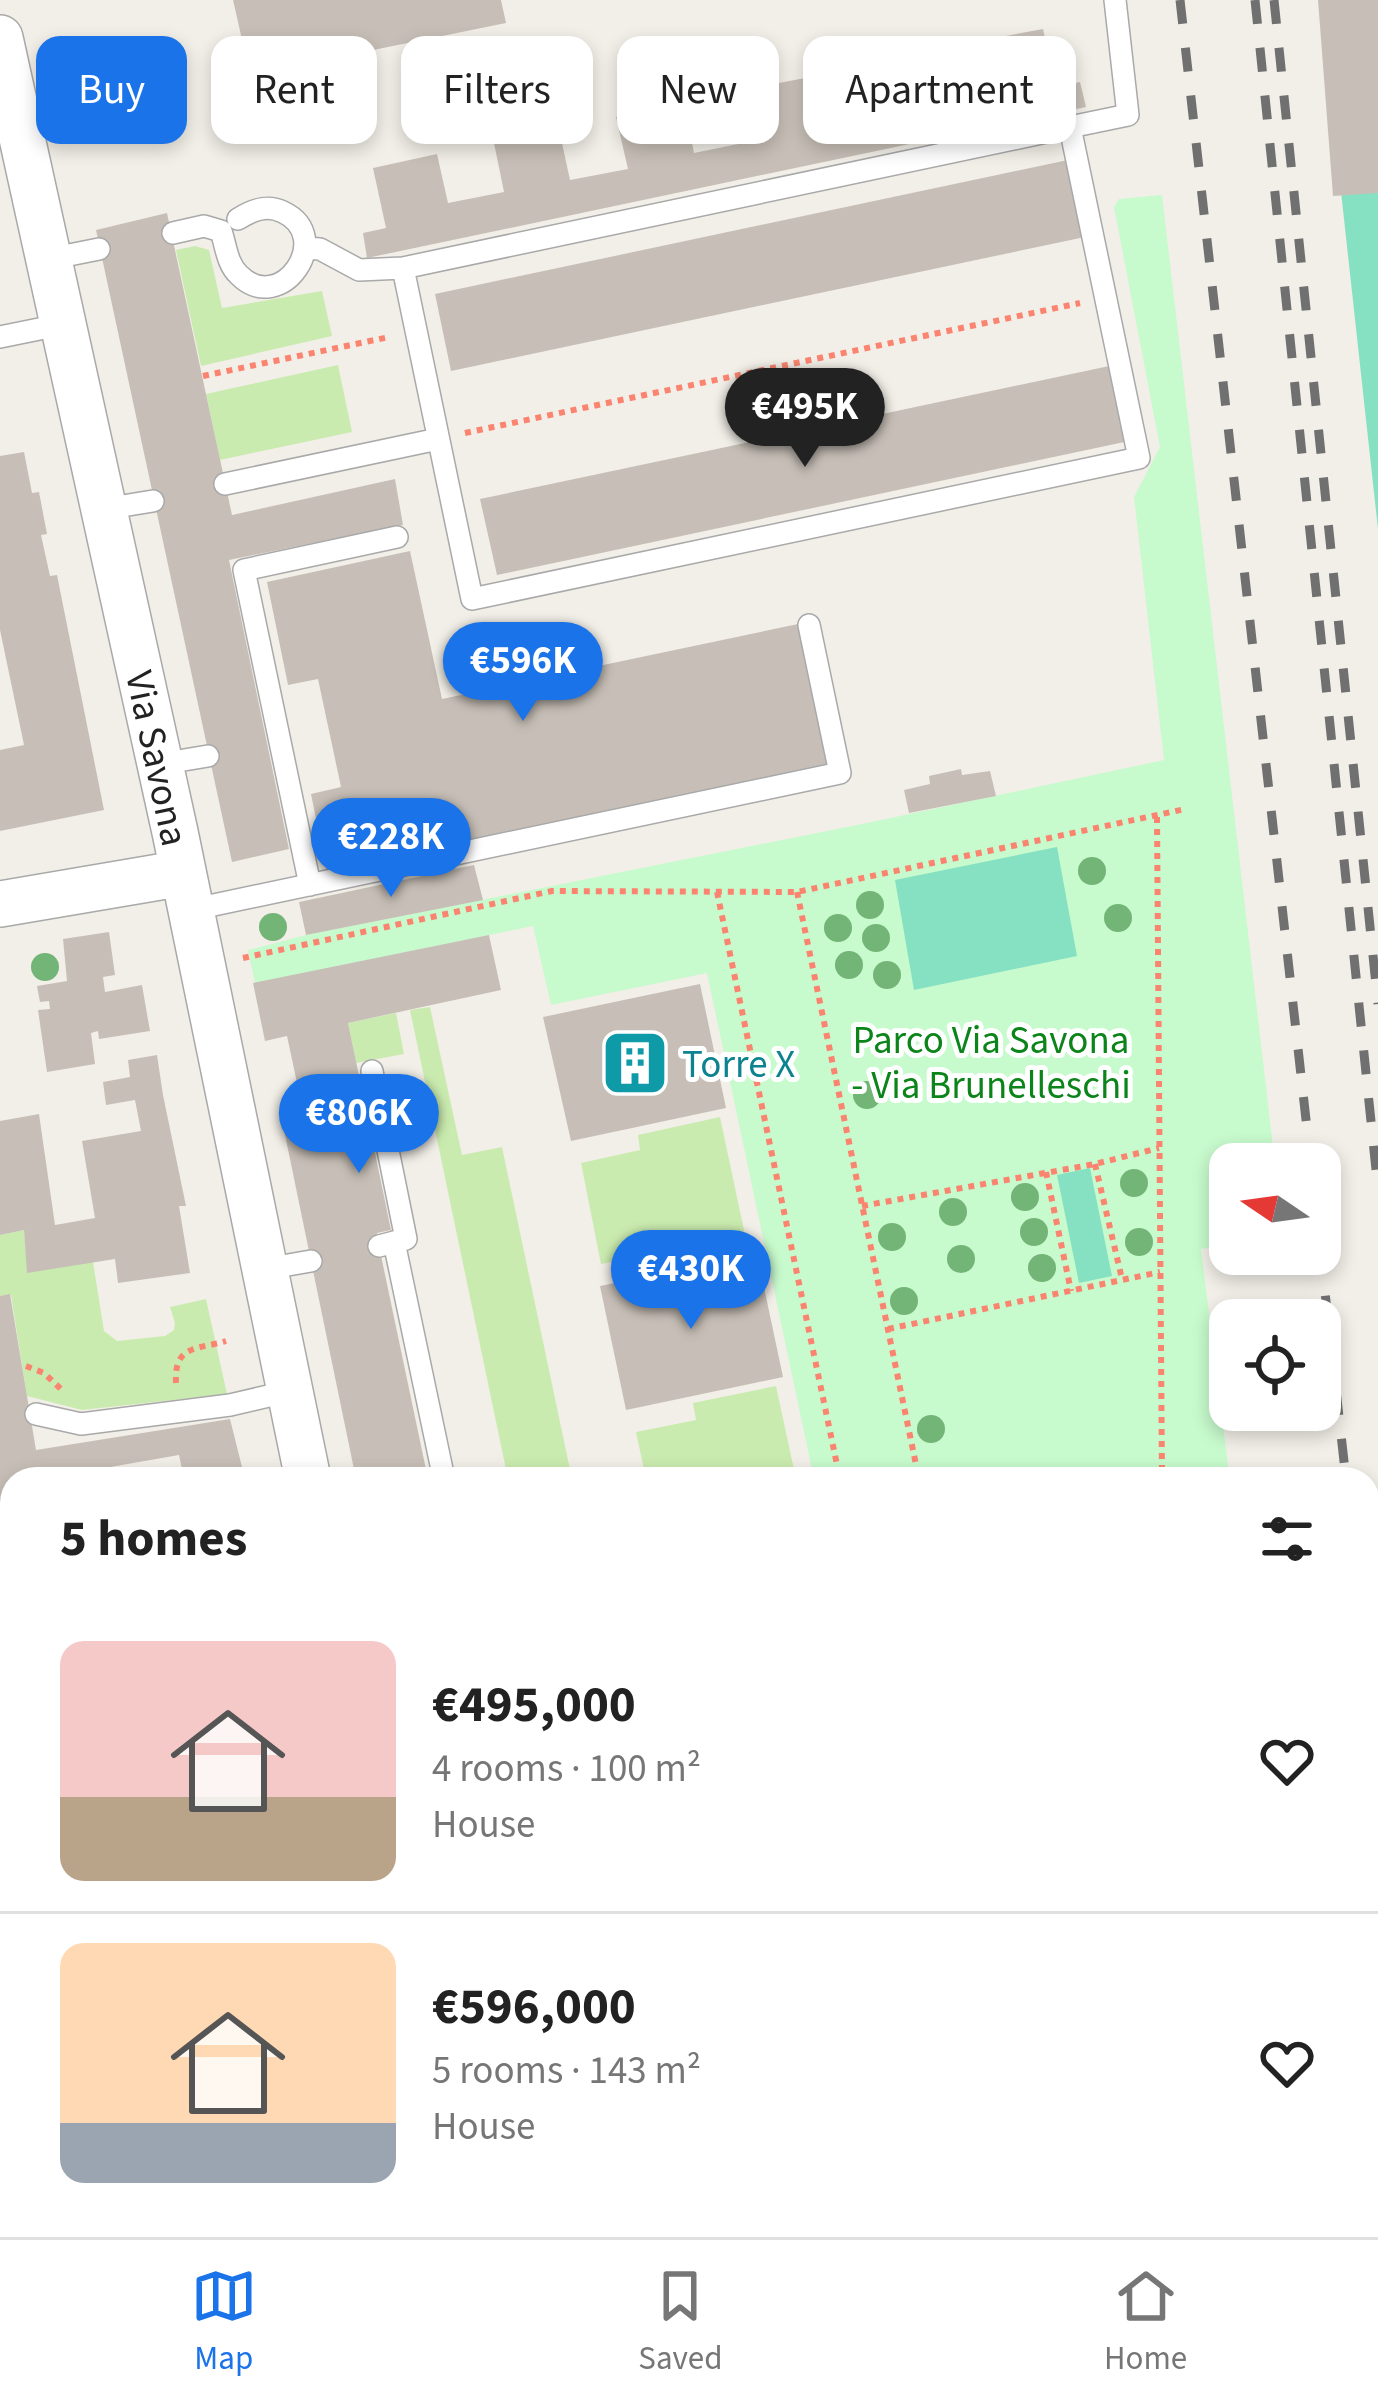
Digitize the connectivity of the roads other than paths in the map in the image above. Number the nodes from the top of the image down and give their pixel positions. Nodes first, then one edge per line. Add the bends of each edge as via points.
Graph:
1 (1115, 0) edge
2 (0, 38) edge
3 (1076, 126) edge
4 (990, 144) edge
5 (1074, 144) edge
6 (238, 219) dead end
7 (173, 233) dead end
8 (305, 248) junction
9 (99, 249) dead end
10 (49, 259) junction
11 (403, 268) junction
12 (64, 324) junction
13 (0, 337) edge
14 (438, 439) junction
15 (225, 484) dead end
16 (153, 501) dead end
17 (104, 509) junction
18 (397, 537) dead end
19 (809, 625) dead end
20 (208, 756) dead end
21 (160, 764) junction
22 (310, 885) junction
23 (187, 892) junction
24 (0, 904) edge
25 (371, 1071) dead end
26 (311, 1261) dead end
27 (265, 1269) junction
28 (290, 1391) junction
29 (36, 1414) dead end
30 (306, 1467) edge
31 (441, 1467) edge

1 - 3 lane via 1128,115
2 - 10 street, Via Savona
4 - 11 lane
5 - 14 lane via 1139,458 472,599
6 - 8 lane via 251,210 281,211 294,219
7 - 8 lane via 221,231 238,274 265,286 293,275
8 - 11 lane via 359,270
9 - 10 lane
10 - 12 street, Via Savona
11 - 14 lane
12 - 13 lane
12 - 17 street, Via Savona
14 - 15 lane
16 - 17 lane
17 - 21 street, Via Savona
18 - 22 lane via 244,570 273,741
19 - 22 lane via 840,773
20 - 21 lane
21 - 23 street, Via Savona
22 - 23 lane
23 - 24 street
23 - 27 street, Via Savona
25 - 31 lane via 406,1240 387,1244
26 - 27 lane
27 - 28 street, Via Savona
28 - 29 lane via 81,1424
28 - 30 street, Via Savona

